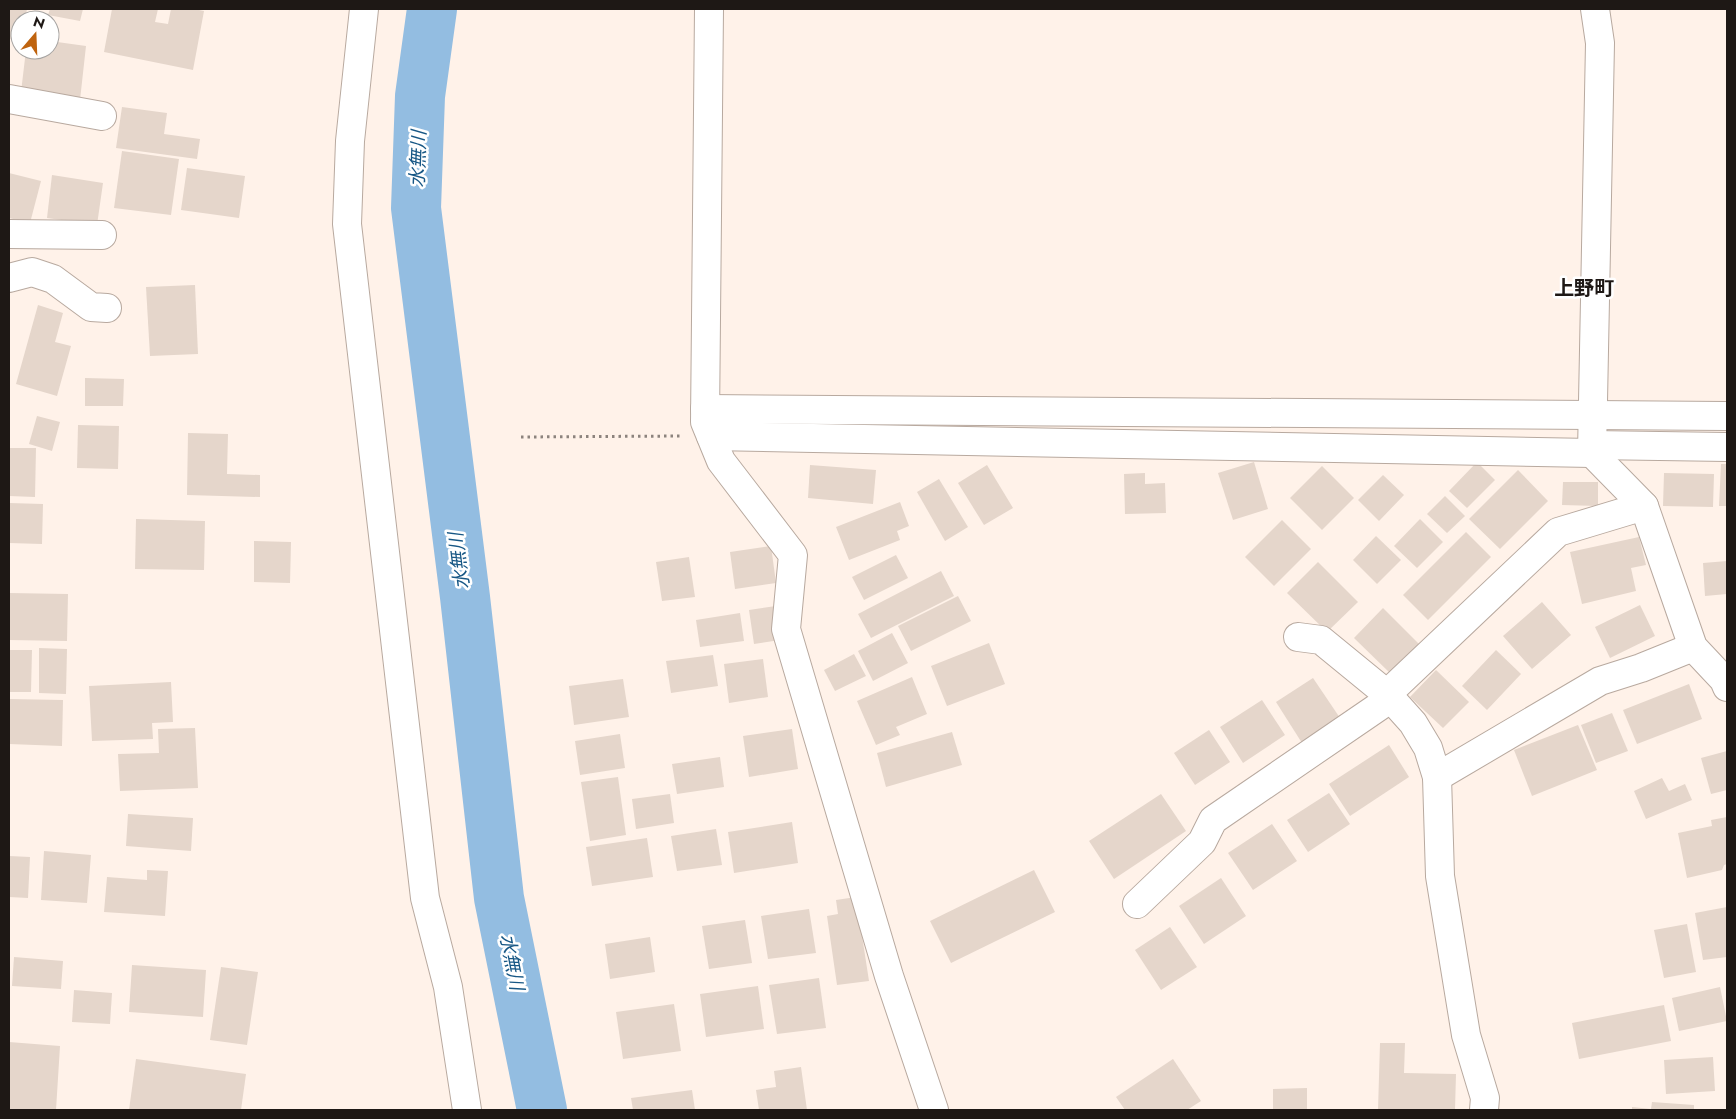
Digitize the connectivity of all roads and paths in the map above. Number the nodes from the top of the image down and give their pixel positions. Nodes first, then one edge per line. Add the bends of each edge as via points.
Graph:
1 (364, 9) edge
2 (709, 9) edge
3 (1594, 9) edge
4 (9, 99) edge
5 (102, 116) dead end
6 (9, 234) edge
7 (102, 236) dead end
8 (9, 278) edge
9 (107, 308) dead end
10 (705, 410) junction
11 (1593, 414) junction
12 (1727, 416) edge
13 (711, 436) junction
14 (521, 437) dead end
15 (1727, 447) edge
16 (1592, 449) junction
17 (1644, 506) junction
18 (1298, 637) dead end
19 (1693, 647) junction
20 (1726, 683) edge
21 (1387, 694) junction
22 (1437, 777) junction
23 (1137, 904) dead end
24 (467, 1110) edge
25 (934, 1110) edge
26 (1484, 1110) edge

1 - 24 street via 350,141 347,224 425,898 448,987
2 - 10 street
3 - 11 street via 1600,44
4 - 5 street
6 - 7 street
8 - 9 street via 32,272 53,279 91,307
10 - 11 street
10 - 13 street via 705,422
11 - 12 street
11 - 16 street
13 - 14 path
13 - 16 street
13 - 25 street via 721,461 793,555 786,629 889,976
15 - 16 street
16 - 17 street
17 - 19 street
17 - 21 street via 1558,532
18 - 21 street via 1321,640
19 - 20 street
19 - 22 street via 1600,681
21 - 22 street via 1413,723 1428,748
21 - 23 street via 1381,705 1213,820 1202,842
22 - 26 street via 1440,876 1466,1035 1485,1098

